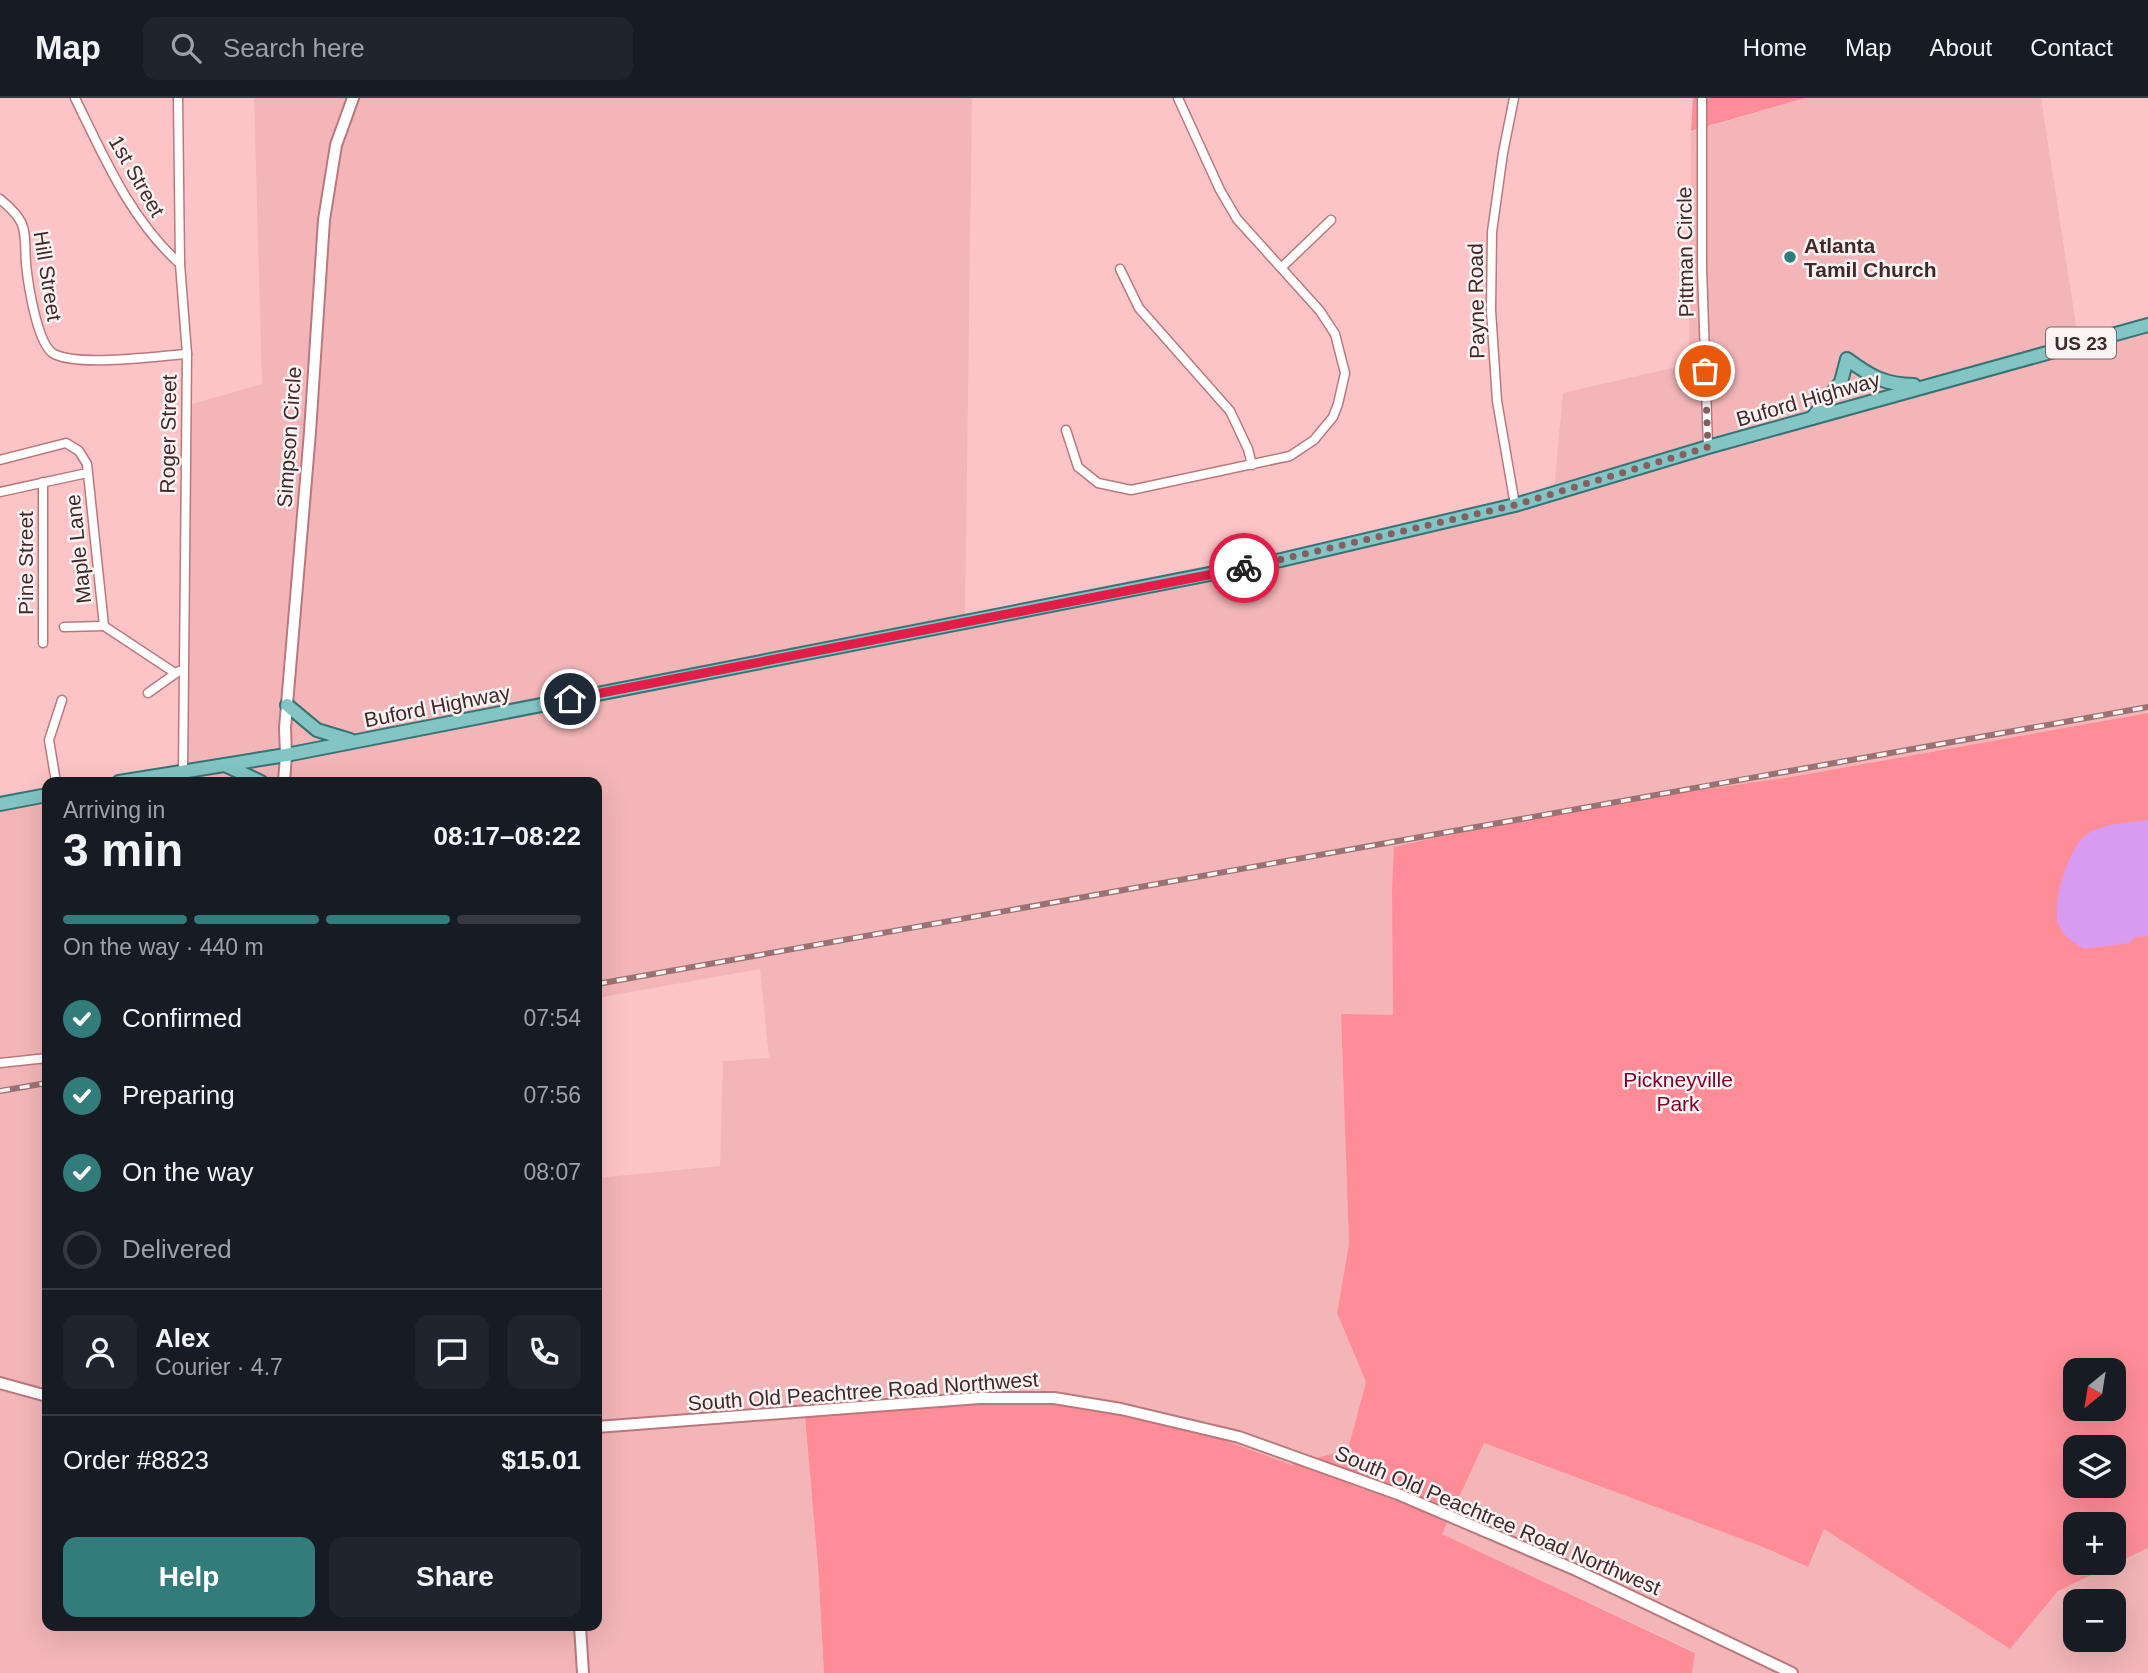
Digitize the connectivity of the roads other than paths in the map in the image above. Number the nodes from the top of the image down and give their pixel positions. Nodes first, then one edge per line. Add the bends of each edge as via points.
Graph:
1 (75, 98) edge
2 (178, 98) edge
3 (353, 98) edge
4 (1178, 98) edge
5 (1514, 98) edge
6 (1702, 98) edge
7 (0, 198) edge
8 (1331, 220) dead end
9 (180, 264) junction
10 (1281, 268) junction
11 (1120, 269) dead end
12 (2148, 325) edge
13 (187, 354) junction
14 (1931, 385) junction
15 (1812, 418) junction
16 (1066, 430) dead end
17 (1708, 447) junction
18 (0, 460) edge
19 (1252, 465) junction
20 (87, 473) junction
21 (43, 482) junction
22 (0, 492) edge
23 (1515, 505) junction
24 (104, 626) junction
25 (64, 627) dead end
26 (43, 643) dead end
27 (184, 667) junction
28 (175, 673) junction
29 (148, 693) dead end
30 (62, 700) dead end
31 (288, 705) junction
32 (353, 742) junction
33 (286, 755) junction
34 (224, 764) junction
35 (183, 771) junction
36 (55, 777) edge
37 (148, 777) edge
38 (251, 777) edge
39 (284, 777) edge
40 (42, 796) edge
41 (0, 804) edge
42 (42, 1059) edge
43 (0, 1063) edge
44 (0, 1383) edge
45 (42, 1395) edge
46 (602, 1429) edge
47 (580, 1631) edge
48 (583, 1673) edge
49 (1792, 1673) edge

1 - 9 street, 1st Street via 115,181 157,244
2 - 9 street, Roger Street
3 - 31 street, Simpson Circle via 336,145 324,219
4 - 10 street via 1237,219
5 - 23 street, Payne Road via 1492,232 1491,310 1497,401
6 - 17 street, Pittman Circle
7 - 13 street, Hill Street via 26,233 26,265 41,340 53,354 88,360
8 - 10 street
9 - 13 street, Roger Street
10 - 19 street via 1335,334 1345,373 1343,388 1333,417 1314,440 1290,456
11 - 19 street via 1139,308 1230,411
12 - 14 main road, Buford Highway / US 23
13 - 27 street, Roger Street
14 - 15 main road, Buford Highway / US 23
14 - 15 main road via 1898,385 1871,377 1847,359 1841,382
15 - 17 main road, Buford Highway / US 23
16 - 19 street via 1078,467 1098,483 1112,487 1131,490
17 - 23 main road, Buford Highway / US 23
18 - 20 street via 66,443 79,450
20 - 21 street, Maple Lane
20 - 24 street, Maple Lane
21 - 22 street, Maple Lane
21 - 26 street, Pine Street
23 - 32 main road, Buford Highway / US 23 via 1281,560
24 - 25 street
24 - 28 street, Maple Lane
27 - 28 street
27 - 35 street, Roger Street
28 - 29 street
30 - 36 street via 49,740
31 - 32 main road via 317,730
31 - 33 street, Simpson Circle
32 - 33 main road, Buford Highway / US 23
33 - 34 main road, Buford Highway / US 23
33 - 39 street, Simpson Circle
34 - 35 main road, Buford Highway / US 23
34 - 38 main road
35 - 37 main road, Buford Highway / US 23
40 - 41 main road
42 - 43 street
44 - 45 street
46 - 49 street, South Old Peachtree Road Northwest via 979,1398 1054,1398 1121,1409 1239,1437 1398,1494 1576,1570
47 - 48 street

